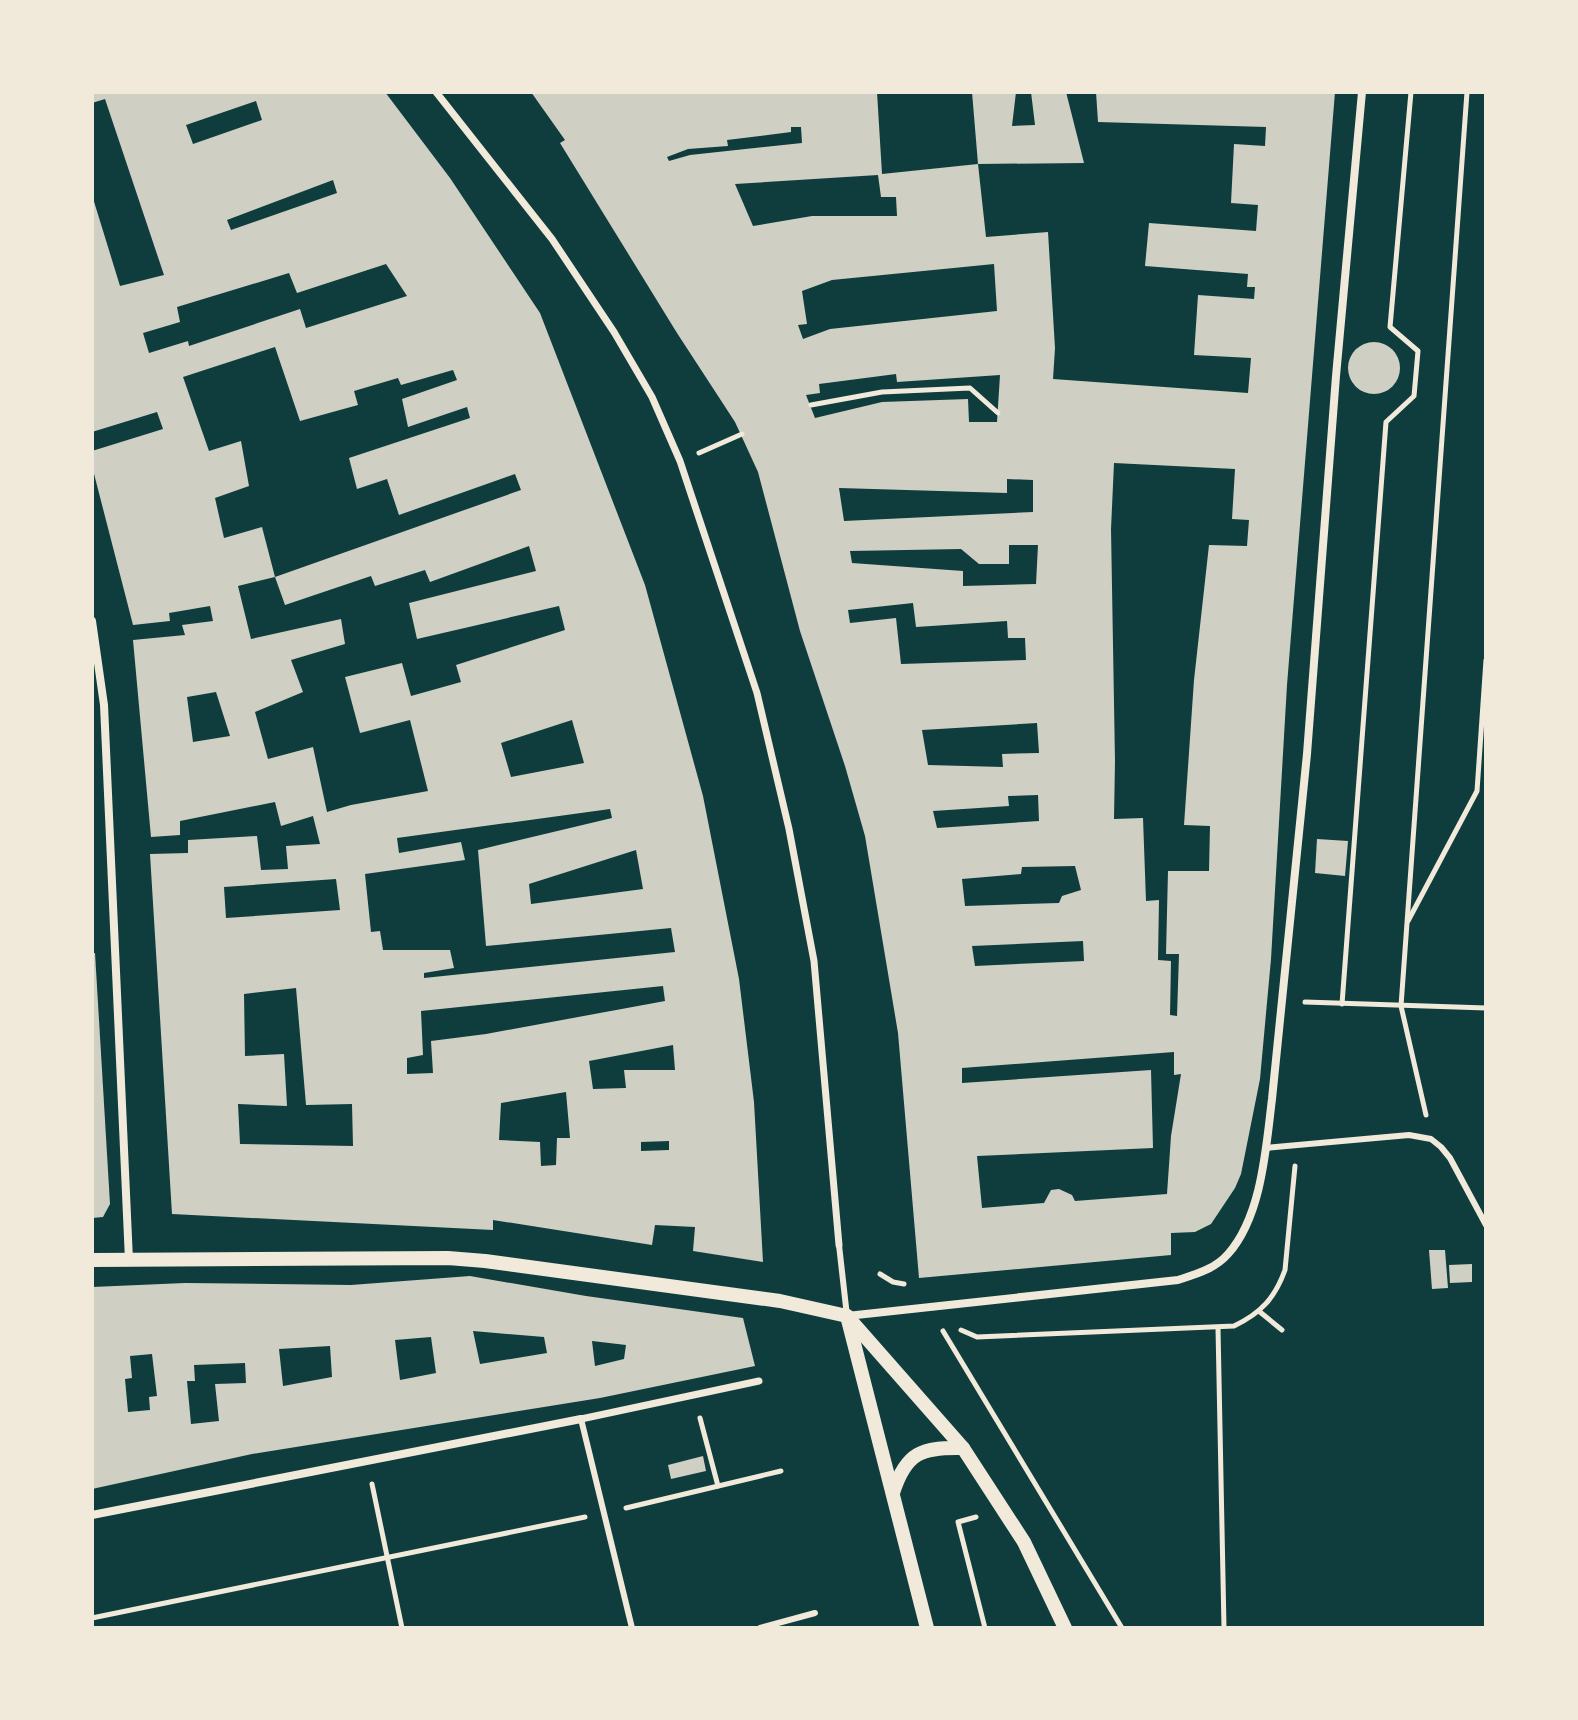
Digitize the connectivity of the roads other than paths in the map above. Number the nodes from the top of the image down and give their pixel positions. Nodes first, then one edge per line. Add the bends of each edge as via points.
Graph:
1 (436, 92) edge
2 (1362, 92) edge
3 (92, 621) edge
4 (1265, 1148) junction
5 (1486, 1225) edge
6 (839, 1245) joint
7 (92, 1260) edge
8 (129, 1260) junction
9 (847, 1316) junction
10 (759, 1381) dead end
11 (581, 1419) junction
12 (963, 1448) junction
13 (893, 1493) junction
14 (92, 1515) edge
15 (815, 1613) dead end
16 (632, 1628) edge
17 (760, 1628) edge
18 (927, 1628) edge
19 (1065, 1628) edge

1 - 6 street via 552,239 614,332 652,397 680,461 757,693 789,829 814,961
2 - 4 street via 1307,754
3 - 8 street via 104,705
4 - 5 lane via 1409,1135 1431,1139 1450,1158
4 - 9 street via 1242,1234 1227,1256 1205,1272 1178,1280
6 - 9 lane
7 - 8 street
8 - 9 street via 448,1258 780,1301
9 - 12 street
9 - 13 street
10 - 11 street
11 - 14 street
11 - 16 lane
12 - 13 street via 918,1454 899,1474
12 - 19 street via 1024,1542
13 - 18 street
15 - 17 lane

